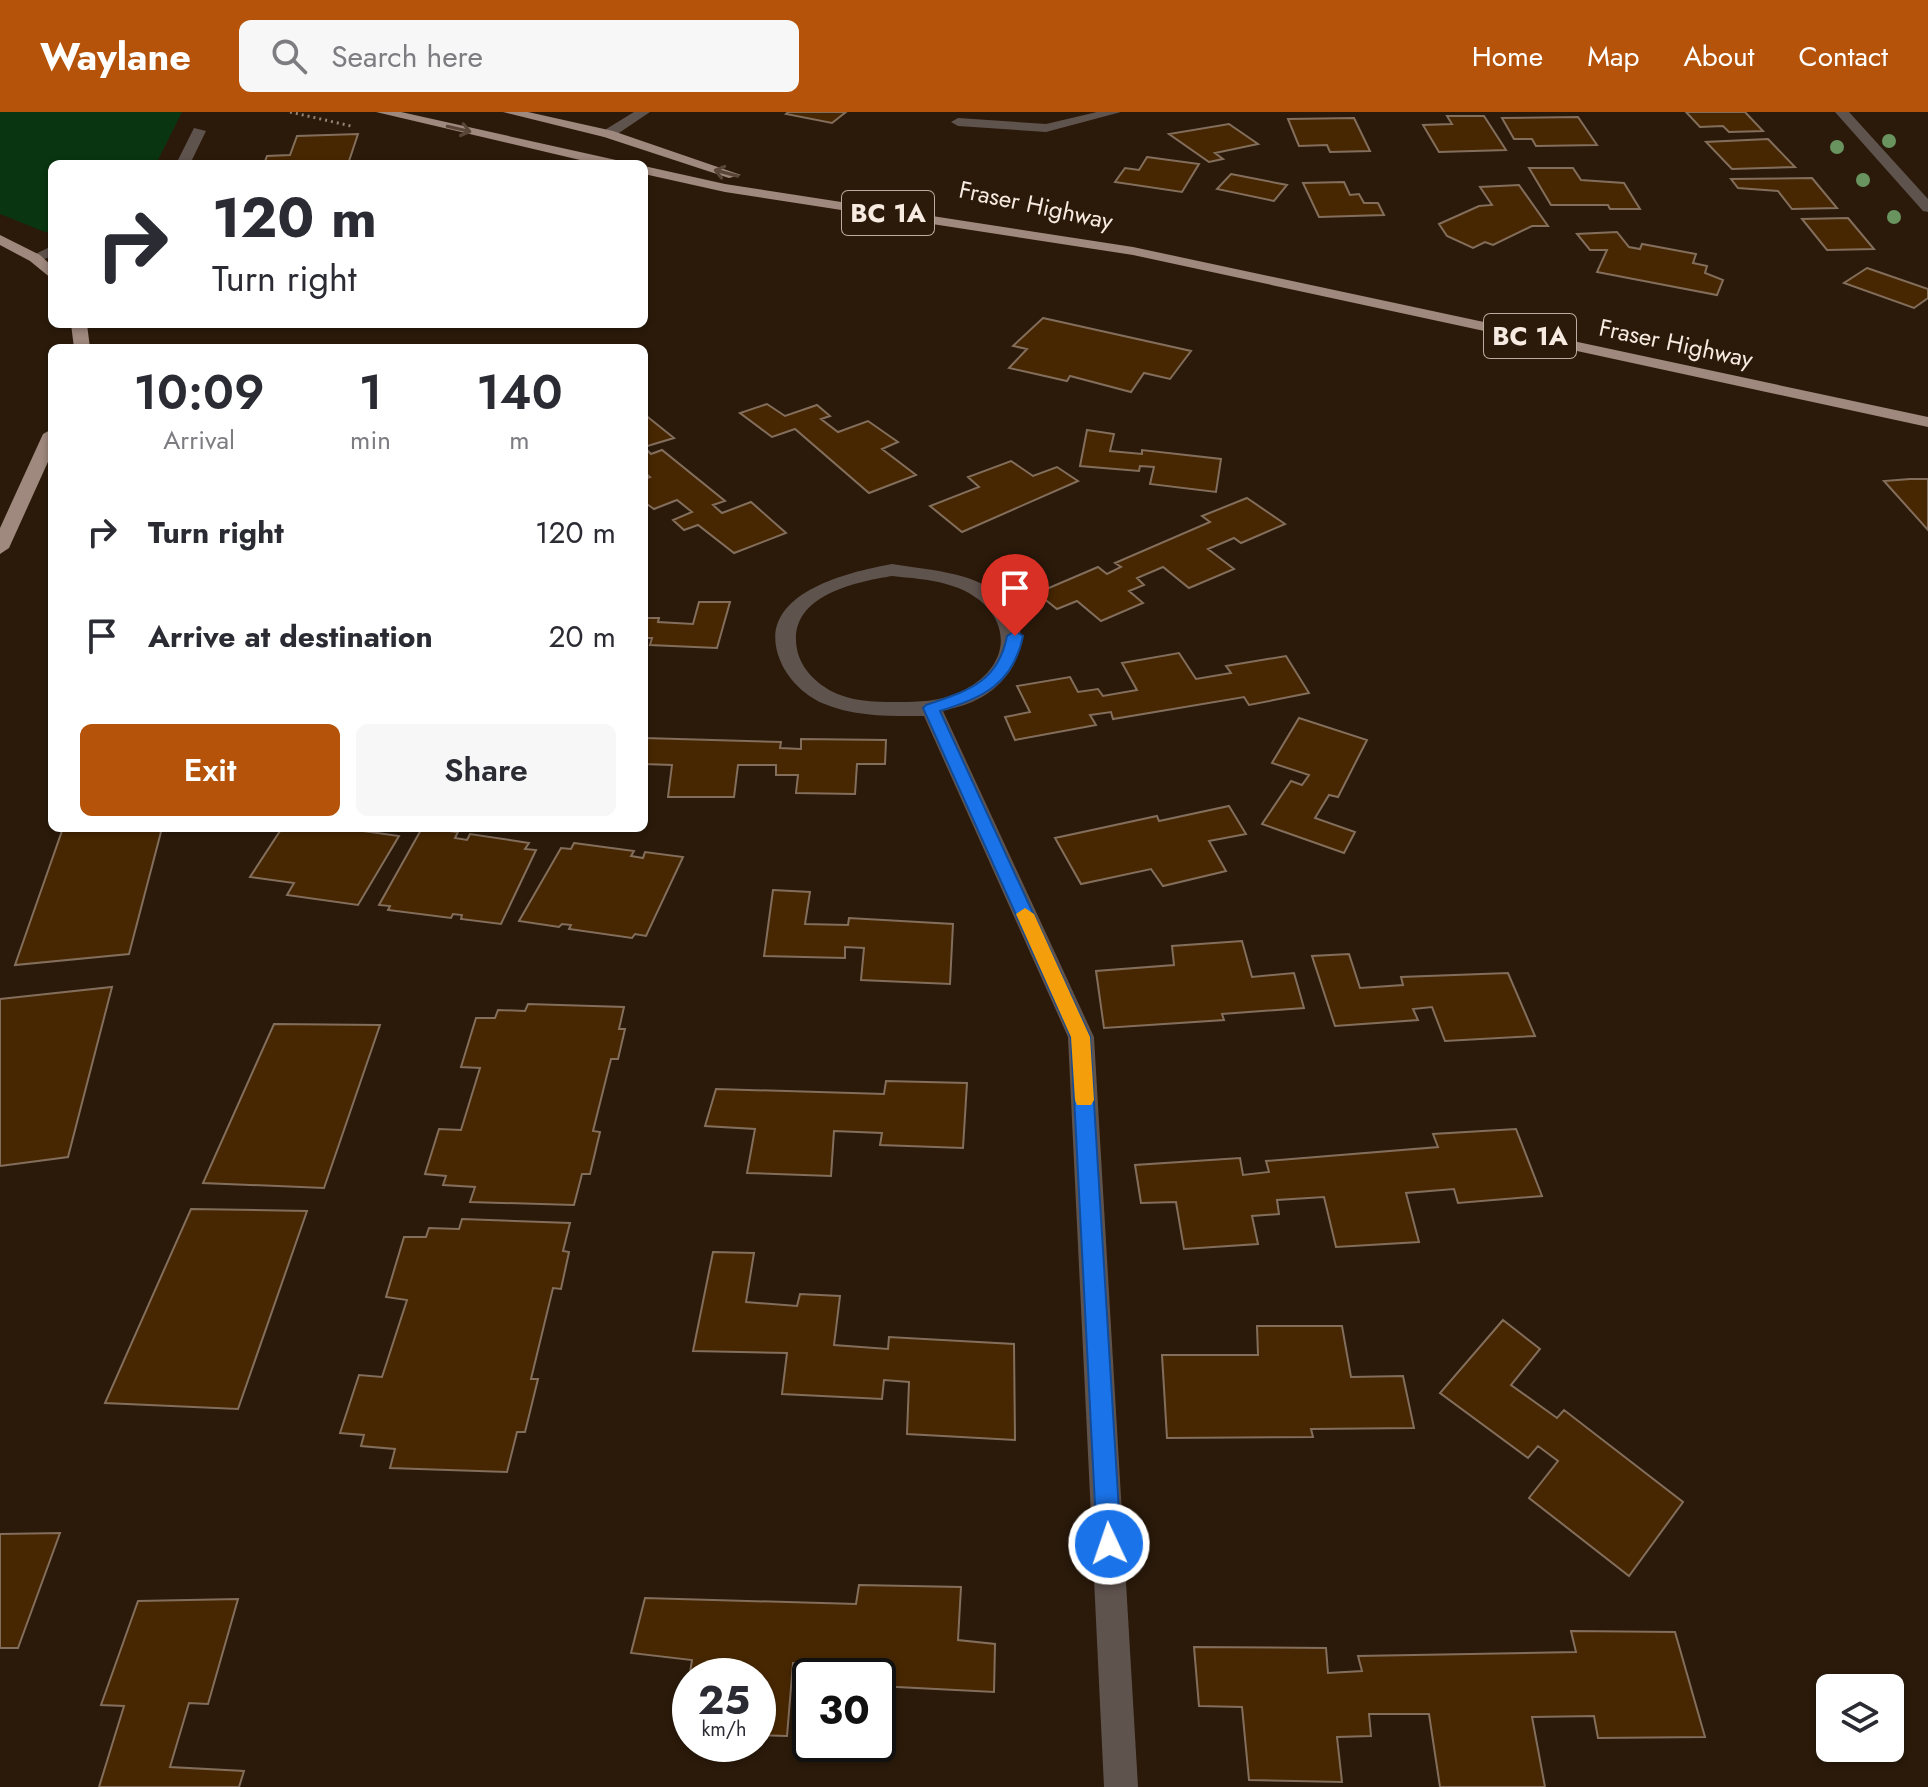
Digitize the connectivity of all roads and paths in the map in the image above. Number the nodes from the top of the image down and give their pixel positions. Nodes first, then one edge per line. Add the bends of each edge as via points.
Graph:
1 (383, 112) edge
2 (510, 112) edge
3 (643, 112) edge
4 (1114, 112) edge
5 (1842, 112) edge
6 (958, 122) dead end
7 (199, 131) dead end
8 (608, 134) junction
9 (185, 160) edge
10 (598, 160) edge
11 (648, 171) edge
12 (1928, 208) edge
13 (0, 239) edge
14 (1133, 251) junction
15 (48, 252) edge
16 (35, 258) junction
17 (48, 270) edge
18 (1928, 422) edge
19 (48, 443) edge
20 (0, 548) edge
21 (931, 708) junction
22 (1121, 1787) edge

1 -> 10 main road
2 - 8 main road, Fraser Highway
3 - 8 street
4 - 6 street via 1046,128
5 - 12 street
7 - 9 street
14 -> 8 main road, Fraser Highway via 1074,233 742,177
11 - 14 main road, Fraser Highway / BC 1A via 725,188
13 - 16 main road
14 - 18 main road, Fraser Highway / BC 1A
15 - 16 street
16 - 17 main road
19 - 20 main road
21 - 21 street via 966,697 994,680 1011,658 1015,636 1007,614 988,595 961,580 892,570 824,588 799,606 786,628 784,651 795,674 818,693 852,706 891,711
21 - 22 street via 1081,1037

